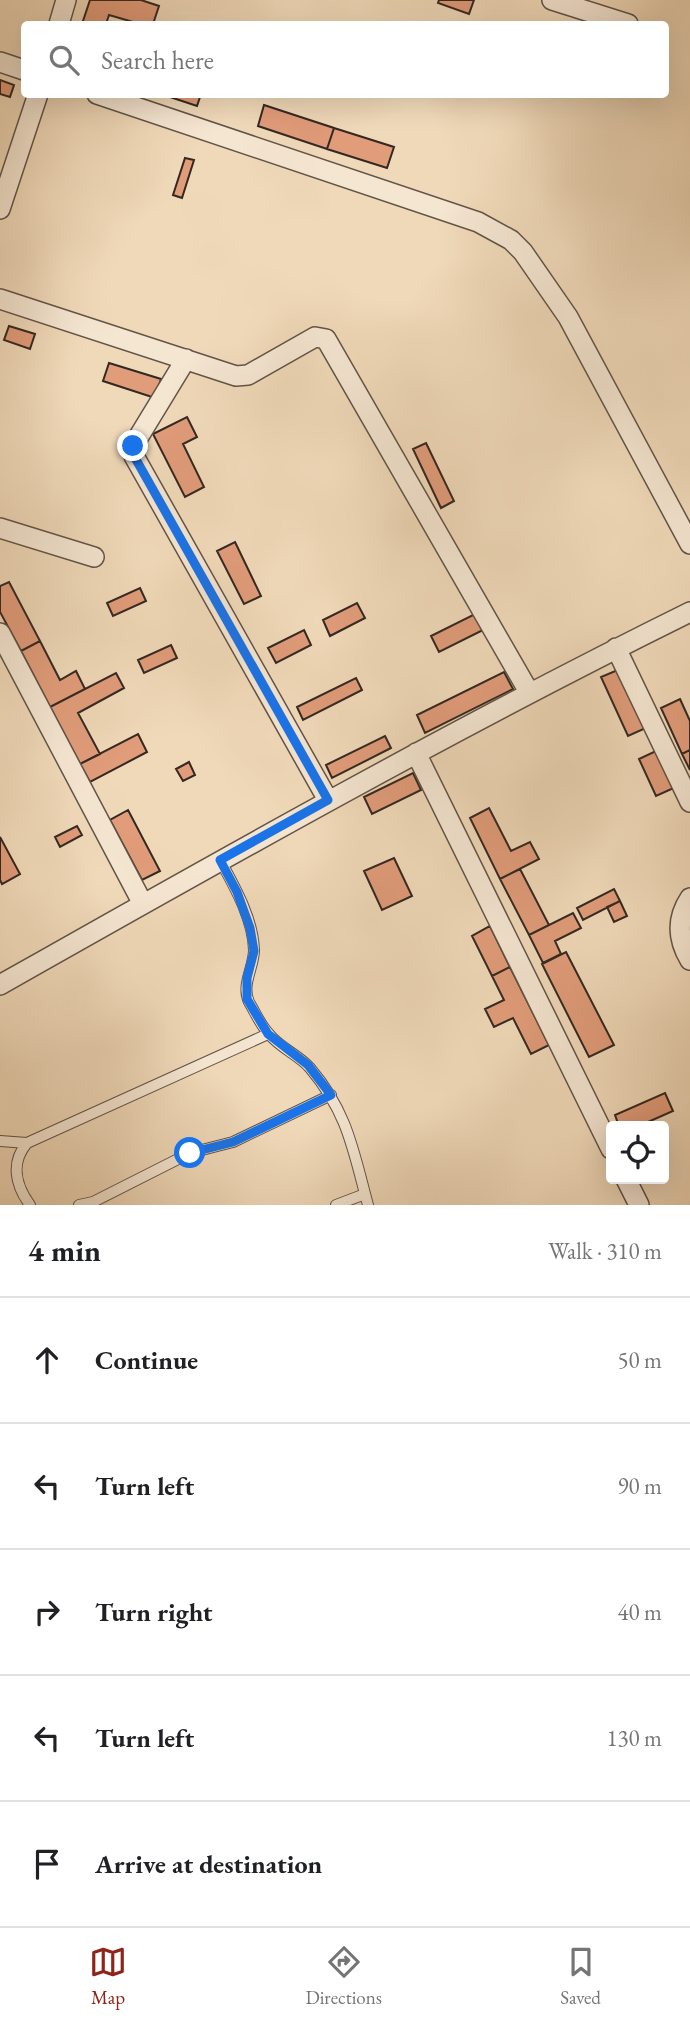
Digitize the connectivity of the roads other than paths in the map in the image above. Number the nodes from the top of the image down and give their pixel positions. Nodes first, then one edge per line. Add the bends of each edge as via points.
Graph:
1 (66, 0) edge
2 (552, 0) edge
3 (60, 21) edge
4 (618, 21) edge
5 (0, 62) edge
6 (21, 69) edge
7 (37, 98) edge
8 (109, 98) edge
9 (0, 209) edge
10 (0, 299) edge
11 (186, 359) junction
12 (0, 528) edge
13 (690, 544) edge
14 (94, 558) dead end
15 (690, 612) edge
16 (0, 633) edge
17 (617, 648) junction
18 (529, 692) junction
19 (416, 754) junction
20 (328, 800) junction
21 (690, 802) edge
22 (220, 860) junction
23 (690, 898) edge
24 (143, 904) junction
25 (690, 960) edge
26 (0, 985) edge
27 (268, 1034) junction
28 (331, 1095) junction
29 (606, 1139) edge
30 (0, 1141) edge
31 (27, 1143) junction
32 (628, 1184) edge
33 (367, 1200) edge
34 (93, 1203) edge
35 (30, 1205) edge
36 (79, 1205) edge
37 (336, 1205) edge
38 (639, 1205) edge

1 - 3 street
2 - 4 street
5 - 6 street
7 - 9 street
8 - 13 street via 478,222 511,240 568,317
10 - 11 street
11 - 18 street via 236,376 248,375 315,337 326,339
11 - 20 street via 133,446 134,456
12 - 14 street
15 - 17 street
16 - 24 street
17 - 18 street
17 - 21 street
18 - 19 street
19 - 20 street
19 - 29 street
20 - 22 street
22 - 24 street
22 - 27 lane via 250,928 254,951 247,999
23 - 25 street via 679,926 681,946
24 - 26 street
27 - 28 lane via 308,1065
27 - 31 lane
28 - 33 lane via 346,1123
28 - 34 lane via 233,1142 160,1166
30 - 31 lane
31 - 35 lane via 19,1152 16,1167 21,1191
32 - 38 street
33 - 37 lane
34 - 36 lane

